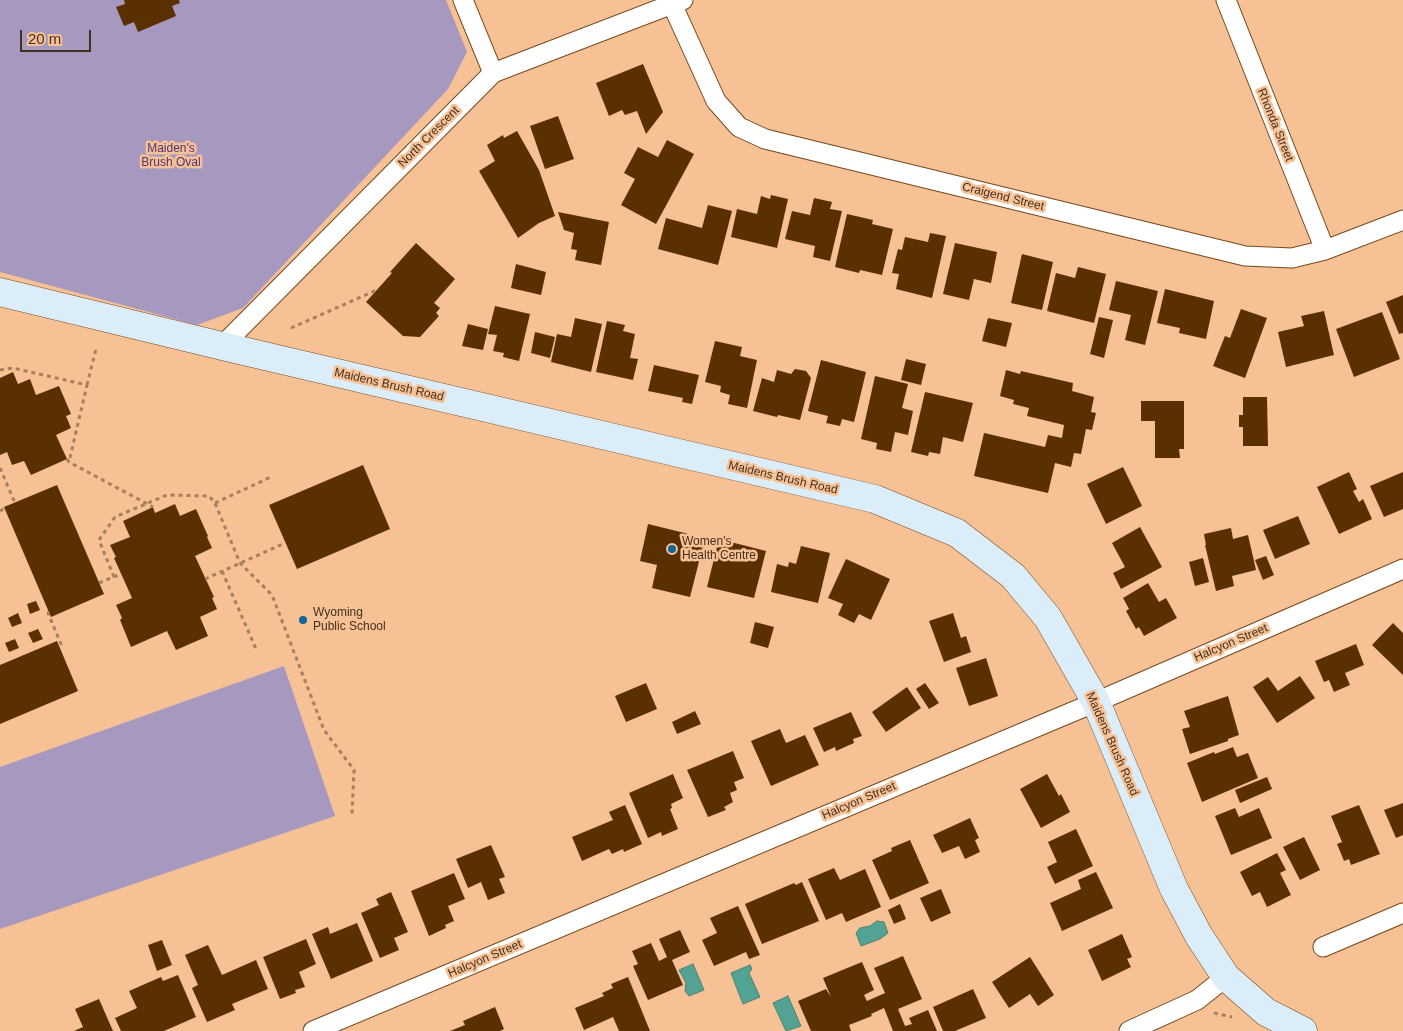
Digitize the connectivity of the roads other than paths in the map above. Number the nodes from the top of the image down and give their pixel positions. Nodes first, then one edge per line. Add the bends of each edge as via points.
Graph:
1 (463, 0) edge
2 (1226, 0) edge
3 (678, 2) edge
4 (493, 73) junction
5 (1403, 220) edge
6 (1325, 250) junction
7 (0, 292) edge
8 (222, 346) junction
9 (1403, 569) edge
10 (1096, 702) junction
11 (1403, 912) edge
12 (1322, 948) dead end
13 (1226, 978) junction
14 (313, 1031) edge
15 (1129, 1031) edge
16 (1303, 1031) edge

1 - 4 street
2 - 6 street, Rhonda Street
3 - 4 street, North Crescent
3 - 6 street, Craigend Street via 716,101 739,127 765,138 1245,256 1292,258
4 - 8 street, North Crescent
5 - 6 street, Craigend Street
7 - 8 street, Maidens Brush Road
8 - 10 street, Maidens Brush Road via 875,499 957,534 1013,576 1048,618
9 - 10 street, Halcyon Street
10 - 13 street, Maidens Brush Road via 1174,889
10 - 14 street, Halcyon Street
11 - 12 street
13 - 15 street via 1197,1000
13 - 16 street, Maidens Brush Road via 1266,1012

